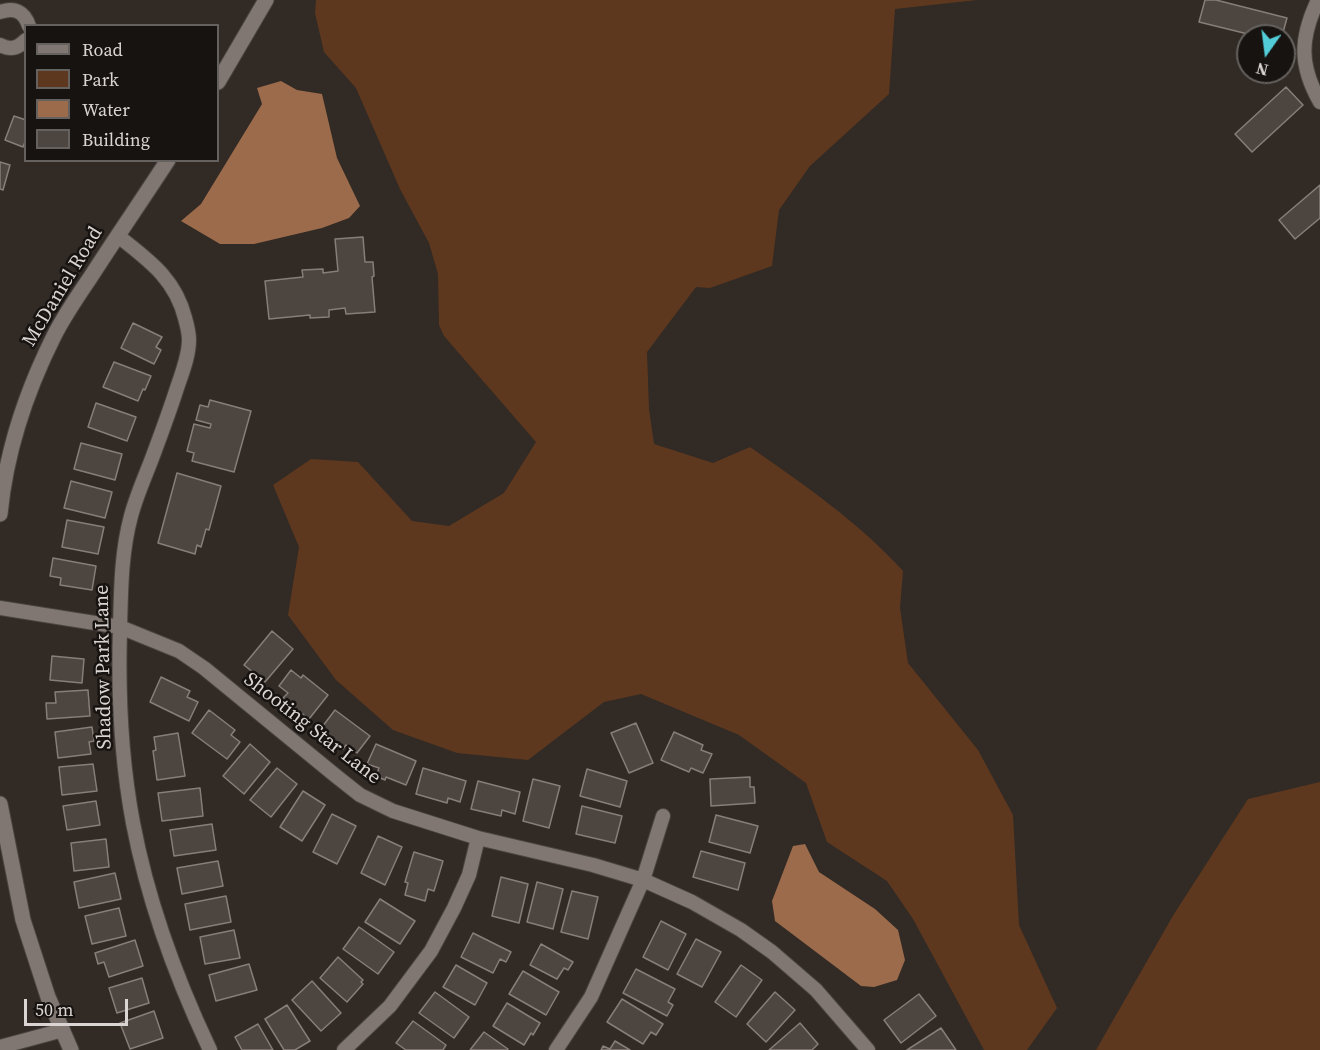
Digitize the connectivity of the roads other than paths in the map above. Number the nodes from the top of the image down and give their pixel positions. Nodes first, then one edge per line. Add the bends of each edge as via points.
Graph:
1 (266, 0) edge
2 (1318, 0) edge
3 (0, 12) edge
4 (28, 24) edge
5 (24, 42) edge
6 (0, 45) edge
7 (219, 80) edge
8 (1320, 102) edge
9 (167, 162) edge
10 (118, 236) junction
11 (0, 514) edge
12 (0, 608) edge
13 (120, 627) junction
14 (0, 804) edge
15 (663, 816) dead end
16 (478, 838) junction
17 (643, 880) junction
18 (63, 1030) junction
19 (0, 1047) edge
20 (867, 1049) edge
21 (71, 1050) edge
22 (210, 1050) edge
23 (344, 1050) edge
24 (556, 1050) edge

1 - 7 main road
2 - 8 street via 1309,18 1304,49 1307,71
3 - 4 street via 21,12
5 - 6 street via 14,48
9 - 10 main road, McDaniel Road
10 - 11 main road, McDaniel Road via 66,314 24,403 5,475
10 - 13 street, Shadow Park Lane via 165,276 182,306 189,339 185,364 131,516 121,586
12 - 13 street, Shooting Star Lane
13 - 16 street, Shooting Star Lane via 179,651 204,668 360,795 393,811
13 - 22 street, Shadow Park Lane via 122,724 133,825 161,930
14 - 18 main road via 22,920
15 - 17 street
16 - 17 street, Shooting Star Lane
16 - 23 street via 469,875 431,951 390,1006
17 - 20 street, Shooting Star Lane via 692,902 772,952 816,990
17 - 24 street via 591,997
18 - 19 street
18 - 21 main road

